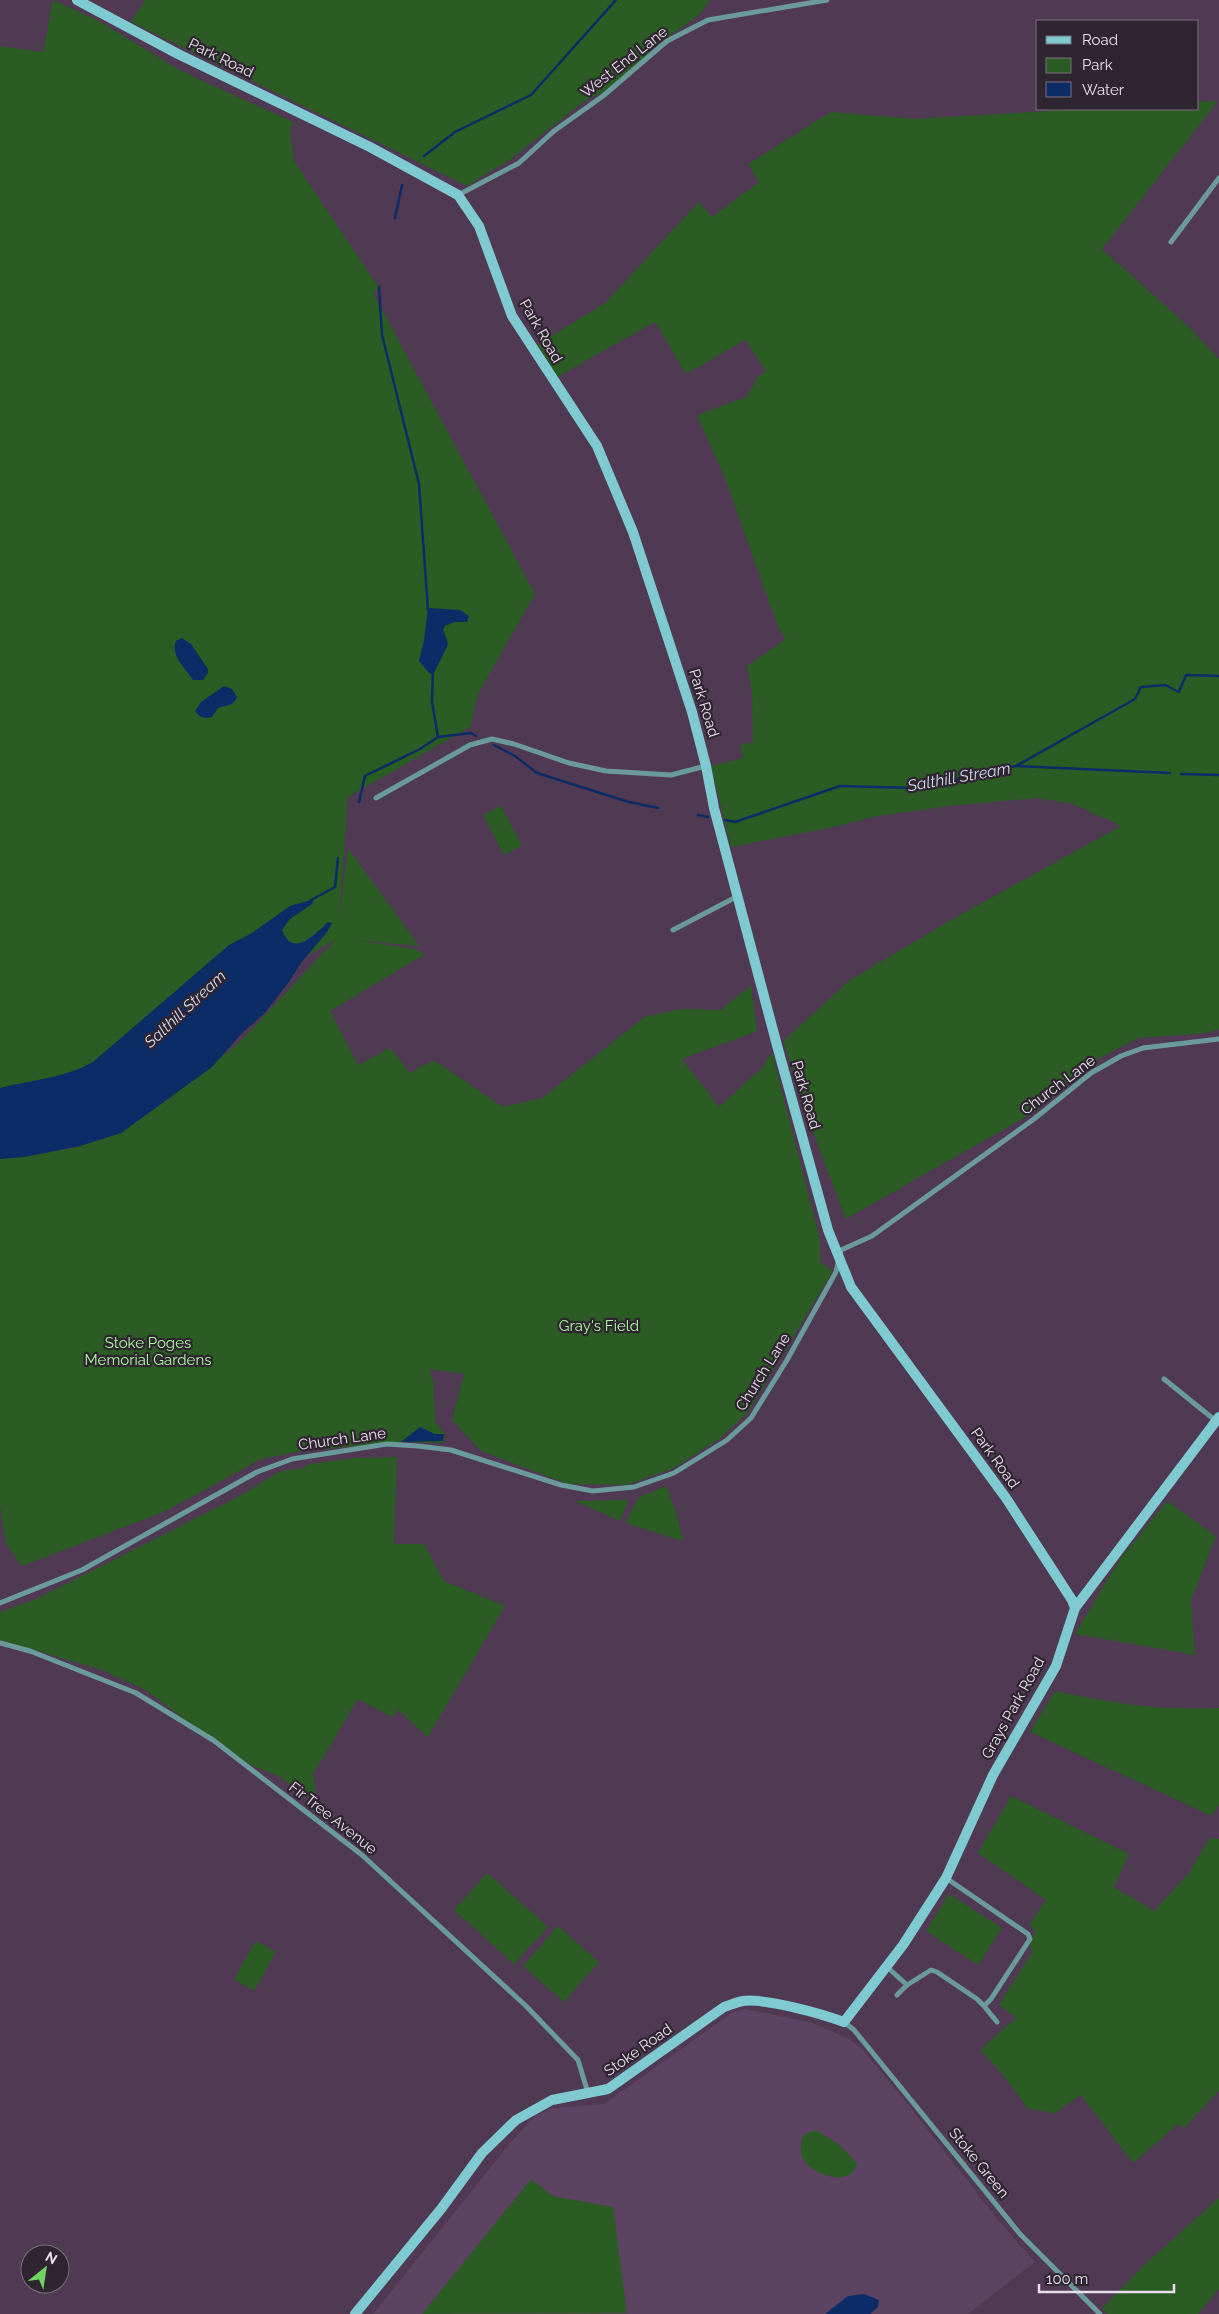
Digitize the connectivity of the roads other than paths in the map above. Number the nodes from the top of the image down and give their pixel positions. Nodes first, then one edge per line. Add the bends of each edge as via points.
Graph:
1 (77, 0) edge
2 (827, 0) edge
3 (1219, 178) edge
4 (458, 195) junction
5 (1171, 242) dead end
6 (706, 766) junction
7 (376, 798) dead end
8 (738, 896) junction
9 (673, 930) dead end
10 (1219, 1039) edge
11 (839, 1257) junction
12 (1164, 1378) dead end
13 (1218, 1419) edge
14 (0, 1602) edge
15 (1075, 1608) junction
16 (0, 1642) edge
17 (946, 1878) junction
18 (886, 1967) junction
19 (907, 1985) junction
20 (897, 1995) dead end
21 (984, 2006) junction
22 (844, 2022) junction
23 (997, 2022) dead end
24 (588, 2094) junction
25 (355, 2314) edge
26 (1100, 2314) edge

1 - 4 main road, Park Road
2 - 4 street, West End Lane via 708,20 680,34 554,131 519,163
3 - 5 street
4 - 6 main road, Park Road via 479,226 512,316 597,446 633,532
6 - 7 street via 671,775 606,771 492,739 470,745
6 - 8 main road, Park Road
8 - 9 street
8 - 11 main road, Park Road via 828,1230
10 - 11 street, Church Lane via 1143,1048 1091,1073 1034,1119 872,1236 841,1250
11 - 14 street, Church Lane via 836,1272 751,1418 726,1440 674,1474 634,1487 593,1492 451,1450 418,1446 387,1444 292,1459 257,1472 82,1570
11 - 15 main road, Park Road via 851,1287 1006,1498
12 - 13 street
13 - 15 main road, Grays Park Road
15 - 17 main road, Grays Park Road via 1056,1666 993,1775
16 - 24 street, Fir Tree Avenue via 136,1692 213,1740 362,1855 526,2006 578,2060
17 - 18 main road, Grays Park Road
17 - 21 street via 1028,1934 1030,1939
18 - 19 street
18 - 22 main road, Grays Park Road
19 - 20 street
19 - 21 street via 931,1970
21 - 23 street
22 - 24 main road, Stoke Road via 744,2001 724,2007 608,2089
22 - 26 street, Stoke Green via 904,2090 1020,2234
24 - 25 main road, Stoke Road via 552,2100 516,2120 482,2153

